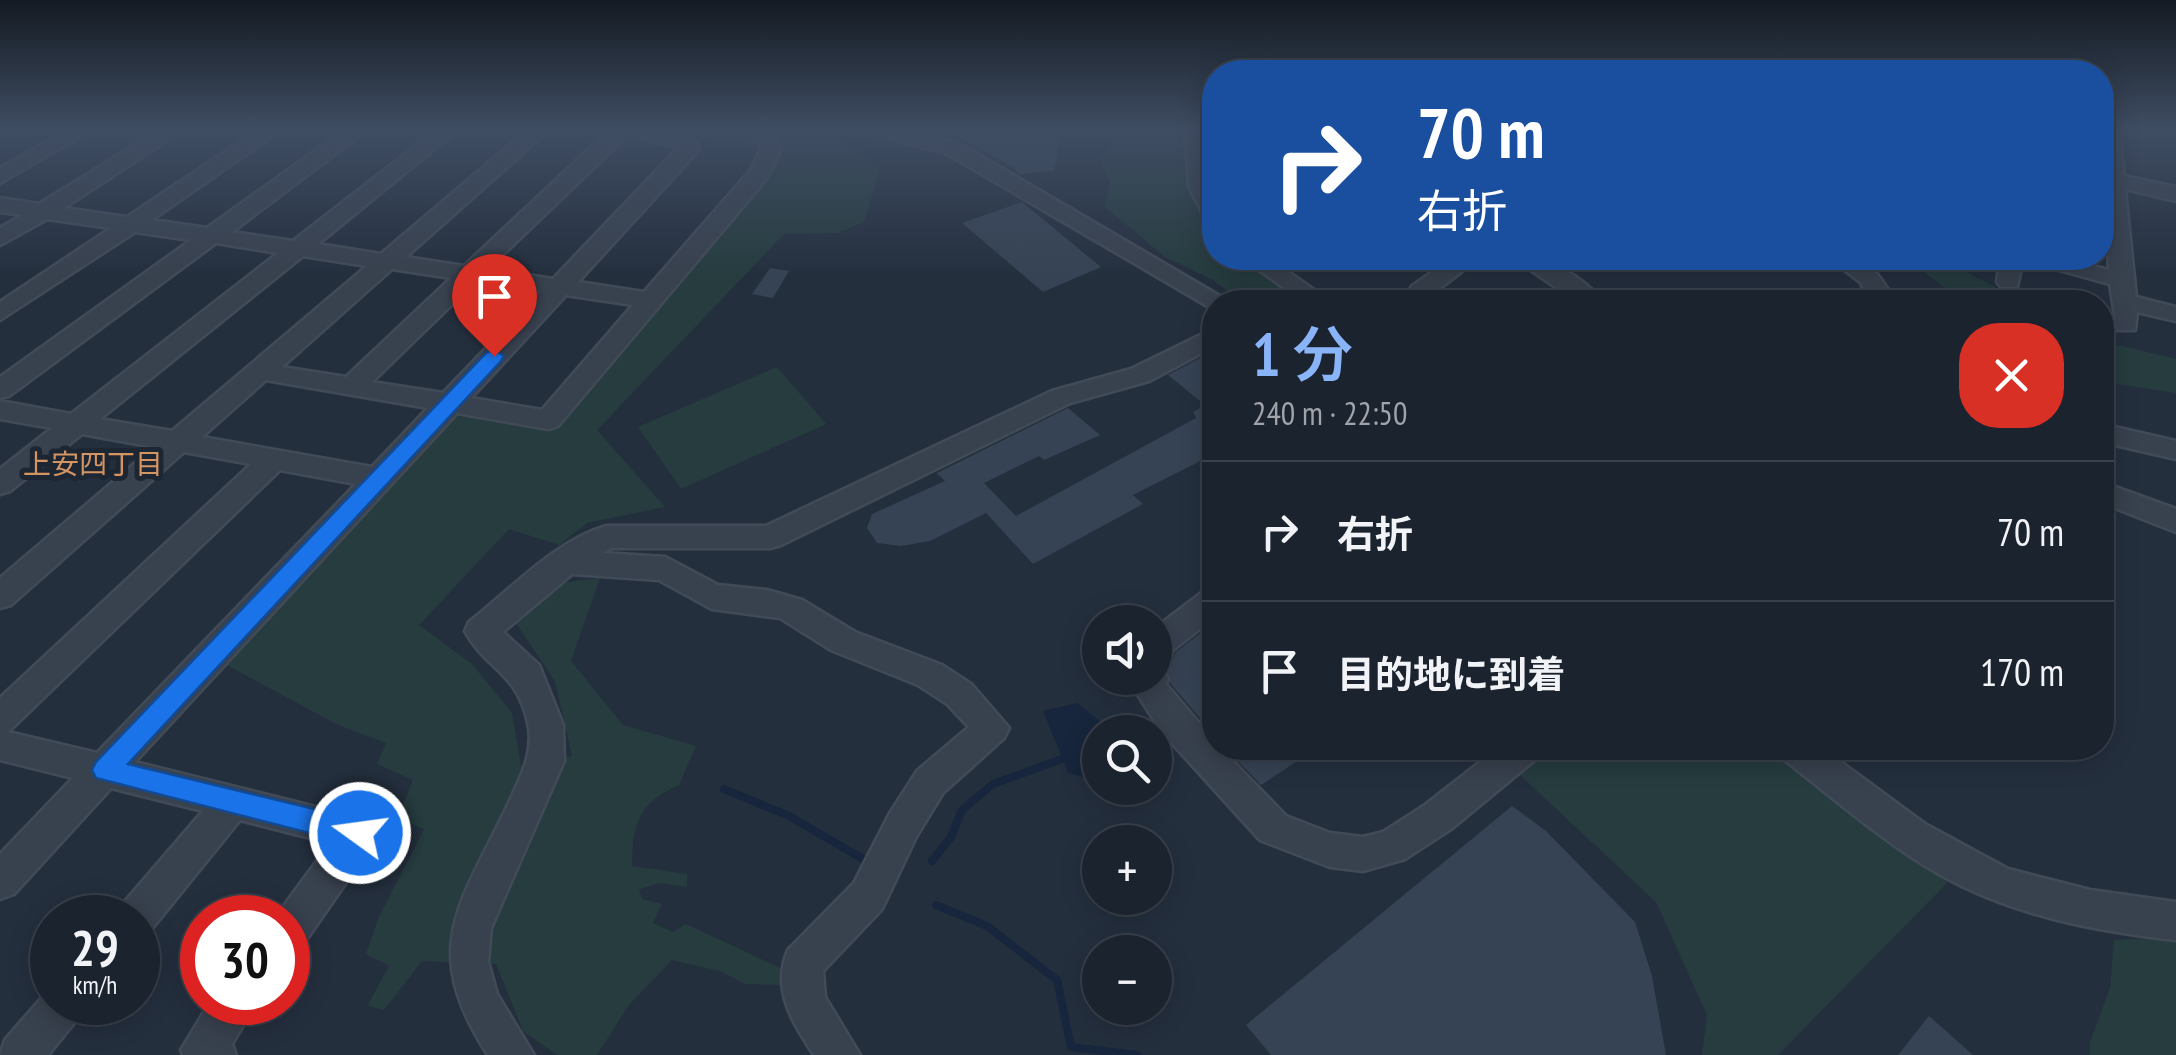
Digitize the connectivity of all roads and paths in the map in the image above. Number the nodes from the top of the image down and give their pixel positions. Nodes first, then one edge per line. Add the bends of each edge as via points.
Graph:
1 (96, 178) edge
2 (199, 178) edge
3 (291, 178) edge
4 (386, 178) edge
5 (483, 178) edge
6 (571, 178) edge
7 (661, 178) edge
8 (755, 178) edge
9 (1009, 178) edge
10 (2114, 180) edge
11 (2176, 194) edge
12 (0, 205) edge
13 (43, 211) junction
14 (131, 224) junction
15 (2114, 225) edge
16 (212, 236) junction
17 (0, 238) edge
18 (297, 248) junction
19 (387, 261) junction
20 (1272, 270) edge
21 (1450, 270) edge
22 (1545, 270) edge
23 (1858, 270) edge
24 (2057, 270) edge
25 (470, 273) junction
26 (560, 286) junction
27 (1301, 290) edge
28 (1422, 290) edge
29 (1578, 290) edge
30 (1876, 290) edge
31 (2099, 290) edge
32 (1202, 293) edge
33 (2114, 297) edge
34 (650, 300) junction
35 (2124, 302) junction
36 (0, 312) edge
37 (2176, 314) edge
38 (1202, 343) edge
39 (259, 372) junction
40 (351, 387) junction
41 (0, 390) edge
42 (450, 404) junction
43 (0, 410) edge
44 (76, 424) junction
45 (2114, 436) edge
46 (178, 442) junction
47 (2176, 450) edge
48 (274, 460) junction
49 (380, 478) junction
50 (0, 484) edge
51 (2114, 497) edge
52 (2176, 521) edge
53 (566, 562) junction
54 (0, 596) edge
55 (1202, 610) edge
56 (1172, 633) edge
57 (1155, 695) edge
58 (0, 720) edge
59 (0, 745) edge
60 (1202, 752) edge
61 (1209, 760) edge
62 (1508, 760) edge
63 (1812, 760) edge
64 (105, 770) junction
65 (233, 802) junction
66 (0, 882) edge
67 (155, 895) edge
68 (310, 902) edge
69 (2176, 921) edge
70 (45, 1025) edge
71 (220, 1025) edge
72 (20, 1055) edge
73 (215, 1055) edge
74 (513, 1055) edge
75 (838, 1055) edge

1 - 13 street
2 - 14 street
3 - 16 street
4 - 18 street
5 - 19 street
6 - 25 street
7 - 26 street
8 - 34 street
9 - 32 street
10 - 11 street
12 - 13 street
13 - 14 street
13 - 17 street
14 - 16 street
14 - 36 street
15 - 35 street
16 - 18 street
16 - 41 street
18 - 19 street
18 - 44 street
19 - 25 street
19 - 39 street
20 - 27 street
21 - 28 street
22 - 29 street
23 - 30 street
24 - 31 street
25 - 26 street
25 - 40 street
26 - 34 street
26 - 42 street
33 - 35 street
34 - 42 street via 548,420
35 - 37 street
38 - 53 street via 1140,375 1061,397 770,537 606,537
39 - 40 street
39 - 46 street
40 - 42 street
42 - 49 street
43 - 44 street
44 - 46 street
44 - 50 street
45 - 47 street
46 - 48 street
46 - 54 street
48 - 49 street
48 - 58 street
49 - 64 street
51 - 52 street
53 - 74 street via 481,631 526,675 546,725 546,761 472,928 468,962 478,1004
53 - 75 street via 665,569 712,597 791,609 843,640 930,675 992,728 930,782 868,896 802,964 805,1003
55 - 56 street
57 - 60 street
59 - 64 street
61 - 62 street via 1273,828 1330,850 1362,854 1392,846 1438,817
63 - 69 street via 1955,863 2116,915
64 - 65 street
64 - 66 street
65 - 67 street
65 - 68 street via 360,833
70 - 72 street
71 - 73 street via 202,1050

